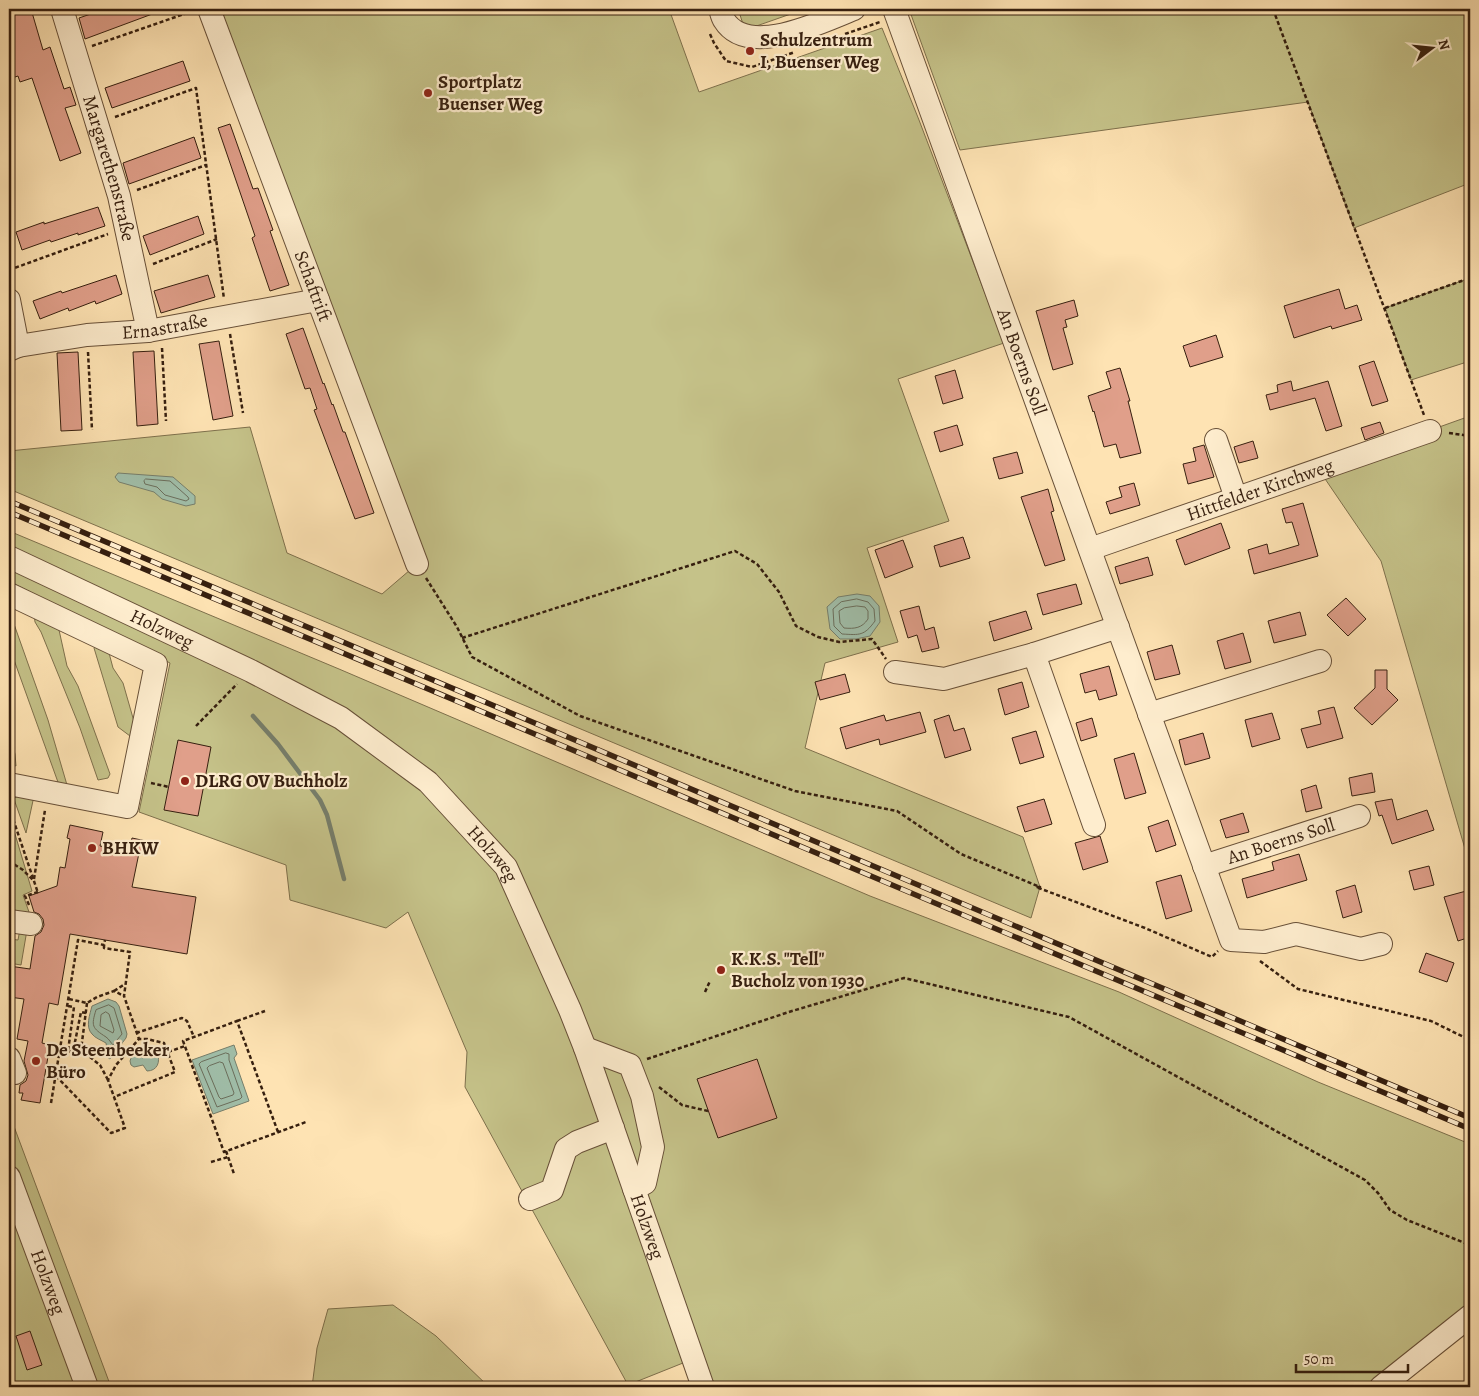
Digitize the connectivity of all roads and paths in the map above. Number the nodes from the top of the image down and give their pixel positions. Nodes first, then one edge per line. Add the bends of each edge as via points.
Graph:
1 (62, 9) edge
2 (720, 9) edge
3 (854, 9) edge
4 (894, 9) edge
5 (1273, 9) edge
6 (201, 10) edge
7 (75, 52) junction
8 (97, 124) junction
9 (206, 165) junction
10 (118, 196) junction
11 (126, 228) junction
12 (217, 239) junction
13 (9, 270) edge
14 (135, 270) junction
15 (1470, 278) edge
16 (9, 300) edge
17 (318, 300) junction
18 (1384, 308) junction
19 (227, 317) junction
20 (154, 330) junction
21 (87, 336) junction
22 (13, 348) edge
23 (243, 413) dead end
24 (166, 422) dead end
25 (92, 430) dead end
26 (1430, 430) junction
27 (1470, 436) edge
28 (1216, 440) dead end
29 (1236, 498) junction
30 (1090, 550) junction
31 (9, 556) edge
32 (417, 564) joint
33 (9, 594) edge
34 (1118, 627) junction
35 (462, 638) junction
36 (1034, 654) junction
37 (1320, 661) dead end
38 (251, 671) junction
39 (895, 672) joint
40 (1150, 714) junction
41 (196, 726) dead end
42 (9, 784) edge
43 (48, 791) junction
44 (9, 807) edge
45 (1359, 816) dead end
46 (1094, 824) dead end
47 (9, 861) edge
48 (1204, 866) junction
49 (34, 881) junction
50 (38, 893) dead end
51 (9, 921) edge
52 (32, 924) dead end
53 (105, 940) dead end
54 (1231, 940) junction
55 (1381, 944) dead end
56 (104, 945) junction
57 (1253, 956) dead end
58 (710, 981) dead end
59 (126, 984) junction
60 (114, 991) junction
61 (705, 992) dead end
62 (124, 996) junction
63 (69, 999) junction
64 (87, 1003) junction
65 (68, 1006) junction
66 (265, 1011) dead end
67 (86, 1013) junction
68 (237, 1021) junction
69 (136, 1033) junction
70 (194, 1037) junction
71 (139, 1039) junction
72 (1470, 1040) edge
73 (185, 1046) junction
74 (585, 1048) junction
75 (168, 1052) junction
76 (630, 1065) junction
77 (56, 1076) junction
78 (108, 1080) junction
79 (657, 1085) dead end
80 (114, 1097) junction
81 (51, 1103) dead end
82 (708, 1111) dead end
83 (306, 1122) dead end
84 (613, 1128) junction
85 (278, 1132) junction
86 (226, 1151) junction
87 (228, 1157) junction
88 (211, 1162) dead end
89 (234, 1174) dead end
90 (9, 1177) edge
91 (634, 1189) junction
92 (530, 1199) dead end
93 (1470, 1245) edge
94 (1470, 1316) edge
95 (86, 1387) edge
96 (703, 1387) edge
97 (1381, 1387) edge

1 - 7 street, Margarethenstraße
2 - 3 street via 724,20 738,32 755,38 785,35
4 - 30 street, An Boerns Soll
5 - 18 path
6 - 7 path
6 - 17 street, Schaftrift
7 - 8 street, Margarethenstraße
8 - 9 path via 196,88
8 - 10 street, Margarethenstraße
9 - 10 path
9 - 12 path
10 - 11 street, Margarethenstraße
11 - 13 path
11 - 14 street, Margarethenstraße
12 - 14 path
12 - 19 path
14 - 20 street, Margarethenstraße
15 - 18 path
16 - 22 street
17 - 19 street, Ernastraße
17 - 32 street, Schaftrift
18 - 26 path
19 - 20 street, Ernastraße
19 - 23 path
20 - 21 street, Ernastraße
20 - 24 path
21 - 22 street, Ernastraße
21 - 25 path
26 - 27 path
26 - 29 street, Hittfelder Kirchweg
28 - 29 street
29 - 30 street, Hittfelder Kirchweg
30 - 34 street, An Boerns Soll
31 - 38 street, Holzweg
32 - 35 path
33 - 43 street via 156,664 127,806
34 - 36 street
34 - 40 street, An Boerns Soll
35 - 39 path via 735,551 757,564 779,592 796,626 818,637 839,642 872,640
35 - 54 path via 472,657 580,716 795,791 897,811 961,854 1212,957
36 - 39 street via 944,679
36 - 46 street
37 - 40 street
38 - 41 path
38 - 74 street, Holzweg via 341,718 428,782 506,866
40 - 48 street, An Boerns Soll
42 - 43 street
43 - 49 path
44 - 49 path
45 - 48 street, An Boerns Soll
47 - 49 path
48 - 54 street, An Boerns Soll
49 - 50 path
51 - 52 street
53 - 56 path
54 - 55 street via 1264,942 1296,934 1360,949
56 - 59 path via 104,948 130,952
56 - 63 path via 78,940
57 - 72 path via 1298,989 1431,1021
58 - 61 path
59 - 60 path
59 - 62 path
60 - 62 path
60 - 64 path
62 - 69 path
63 - 64 path
63 - 65 path
64 - 67 path
65 - 67 path via 74,1007 68,1051 73,1052 81,1012
65 - 77 path
66 - 68 path
67 - 78 path via 81,1050 100,1065
68 - 70 path
68 - 85 path
69 - 70 path via 182,1018 188,1021
69 - 71 path
70 - 73 path via 183,1041
71 - 75 path via 164,1042
71 - 78 path
73 - 75 path
73 - 86 path
74 - 76 street
74 - 84 street, Holzweg
75 - 80 path via 175,1072
76 - 91 street via 642,1096 653,1147 645,1183
76 - 93 path via 904,978 1069,1017 1365,1180 1390,1210 1407,1220
77 - 80 path via 111,1133 125,1128
77 - 81 path
78 - 80 path
79 - 82 path via 682,1105
83 - 85 path
84 - 91 street, Holzweg
84 - 92 street via 566,1149 552,1190
85 - 86 path
86 - 87 path
87 - 88 path
87 - 89 path
90 - 95 street, Holzweg
91 - 96 street, Holzweg
94 - 97 street

